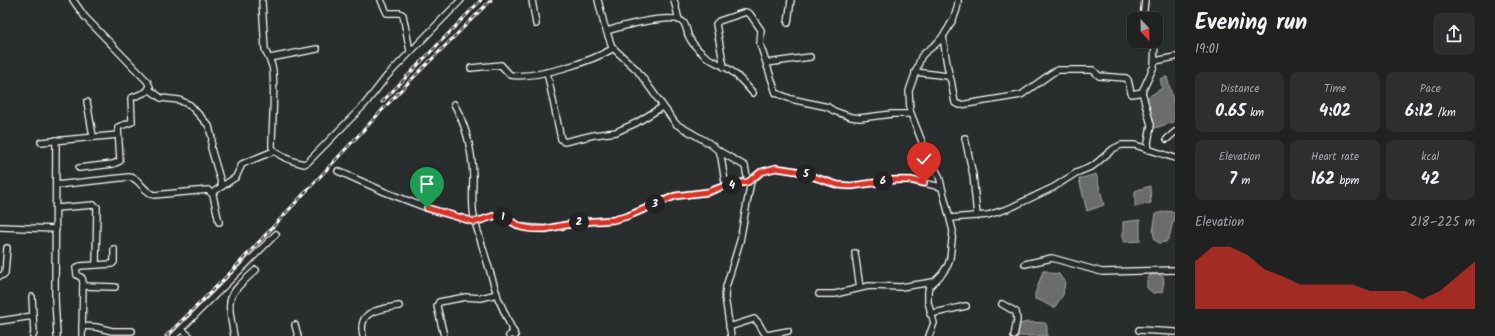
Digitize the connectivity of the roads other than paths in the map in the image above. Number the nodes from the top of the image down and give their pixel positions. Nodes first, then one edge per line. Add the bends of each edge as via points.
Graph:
1 (73, 0) edge
2 (381, 0) edge
3 (461, 0) edge
4 (532, 0) edge
5 (598, 0) edge
6 (674, 0) edge
7 (791, 0) edge
8 (958, 0) edge
9 (1145, 0) edge
10 (262, 2) dead end
11 (1144, 12) edge
12 (679, 20) junction
13 (788, 23) dead end
14 (536, 24) dead end
15 (607, 31) junction
16 (943, 36) junction
17 (1155, 48) edge
18 (317, 49) dead end
19 (612, 50) junction
20 (410, 51) junction
21 (810, 57) dead end
22 (1175, 57) edge
23 (270, 58) junction
24 (1155, 61) junction
25 (767, 63) junction
26 (724, 67) junction
27 (471, 68) dead end
28 (547, 72) junction
29 (915, 72) junction
30 (950, 78) junction
31 (149, 89) junction
32 (1142, 92) junction
33 (753, 93) dead end
34 (87, 102) dead end
35 (454, 104) dead end
36 (659, 109) junction
37 (911, 114) junction
38 (1175, 132) edge
39 (118, 135) junction
40 (93, 136) junction
41 (966, 138) dead end
42 (1167, 139) dead end
43 (56, 140) junction
44 (42, 142) dead end
45 (1149, 150) junction
46 (274, 151) junction
47 (719, 151) junction
48 (1175, 158) edge
49 (79, 168) dead end
50 (338, 171) dead end
51 (749, 181) junction
52 (56, 185) junction
53 (727, 185) junction
54 (222, 186) junction
55 (941, 188) junction
56 (212, 193) junction
57 (56, 208) junction
58 (977, 216) junction
59 (950, 218) junction
60 (219, 222) dead end
61 (475, 222) junction
62 (0, 227) edge
63 (56, 229) junction
64 (276, 234) dead end
65 (7, 248) dead end
66 (114, 249) dead end
67 (855, 253) dead end
68 (1025, 264) dead end
69 (96, 265) junction
70 (256, 270) dead end
71 (1175, 270) edge
72 (0, 276) edge
73 (934, 282) junction
74 (82, 286) junction
75 (115, 287) dead end
76 (860, 288) junction
77 (497, 294) junction
78 (819, 294) dead end
79 (32, 297) dead end
80 (1002, 304) dead end
81 (399, 306) dead end
82 (966, 306) dead end
83 (930, 314) junction
84 (33, 316) junction
85 (0, 321) edge
86 (295, 325) dead end
87 (82, 326) junction
88 (730, 327) junction
89 (182, 329) junction
90 (1139, 330) dead end
91 (132, 331) dead end
92 (788, 331) dead end
93 (1175, 332) edge
94 (513, 335) edge
95 (33, 336) edge
96 (56, 336) edge
97 (82, 336) edge
98 (174, 336) edge
99 (189, 336) edge
100 (234, 336) edge
101 (298, 336) edge
102 (363, 336) edge
103 (444, 336) edge
104 (731, 336) edge
105 (929, 336) edge
106 (1014, 336) edge

1 - 31 street via 85,17 147,81
2 - 20 street via 387,13 400,12 403,15
3 - 20 street
4 - 14 street
5 - 15 street
6 - 12 street
7 - 13 street
8 - 16 street via 957,11
9 - 11 street
10 - 23 street via 265,48
12 - 15 street via 642,21
12 - 26 street via 684,23 699,50 710,60
15 - 19 street
16 - 29 street via 924,53
16 - 30 street
17 - 24 street
18 - 23 street
19 - 28 street via 588,61
19 - 36 street via 637,70
20 - 46 street via 365,104 308,162 300,163
21 - 25 street
22 - 24 street
23 - 46 street via 273,71
24 - 32 street
25 - 26 street via 760,44 761,30 746,12 716,24
25 - 37 street via 776,93 791,99 828,106 851,117
26 - 33 street
27 - 28 street via 501,65 513,76
28 - 36 street via 561,139 564,142 616,132
29 - 30 street via 945,75
29 - 37 street via 910,91
30 - 32 street via 955,102 960,105 1021,95 1052,73 1062,70 1093,70 1100,76 1126,78 1132,94
31 - 39 street via 131,98 132,122 118,127
31 - 54 street via 161,98 178,100 190,105 209,126 212,136 211,148
32 - 45 street via 1151,125
34 - 40 street
35 - 61 street via 459,112 471,152 472,212
36 - 47 street via 676,124 709,142
37 - 55 street via 939,176
38 - 42 street
39 - 40 street
39 - 49 street via 120,161
40 - 43 street
41 - 58 street
43 - 44 street
43 - 52 street
45 - 48 street
45 - 58 street via 1135,145 1121,145 1093,166 1034,197 997,213
46 - 54 street via 242,164 236,178
47 - 51 street via 745,166
47 - 53 street
50 - 61 street via 427,208
51 - 53 street
51 - 55 street via 761,172 776,168 796,171 838,185 910,180
51 - 88 street via 742,231 726,287
52 - 56 street via 129,177 136,179 146,191 154,195 204,190
52 - 57 street
53 - 61 street via 708,192 675,196 620,218 596,222 545,229 521,227 499,216
54 - 56 street
55 - 59 street
56 - 60 street
57 - 63 street
57 - 69 street via 94,205 97,207
58 - 59 street
59 - 73 street via 953,230 950,258 942,274
61 - 77 street
62 - 63 street
63 - 96 street
64 - 89 street
65 - 72 street via 5,273
66 - 69 street via 113,264
67 - 76 street
68 - 71 street via 1052,258 1102,272
69 - 74 street via 76,268
70 - 100 street via 236,289 230,299
73 - 76 street via 901,287
73 - 83 street via 928,291
74 - 75 street
74 - 87 street
76 - 78 street via 835,294
77 - 94 street
77 - 103 street via 439,302
79 - 84 street
80 - 106 street via 1016,312
81 - 102 street via 369,314 364,319
82 - 83 street
83 - 105 street via 934,326
84 - 85 street
84 - 95 street
86 - 101 street
87 - 91 street
87 - 97 street
88 - 92 street via 754,319 767,335
88 - 104 street
89 - 98 street
89 - 99 street
90 - 93 street

